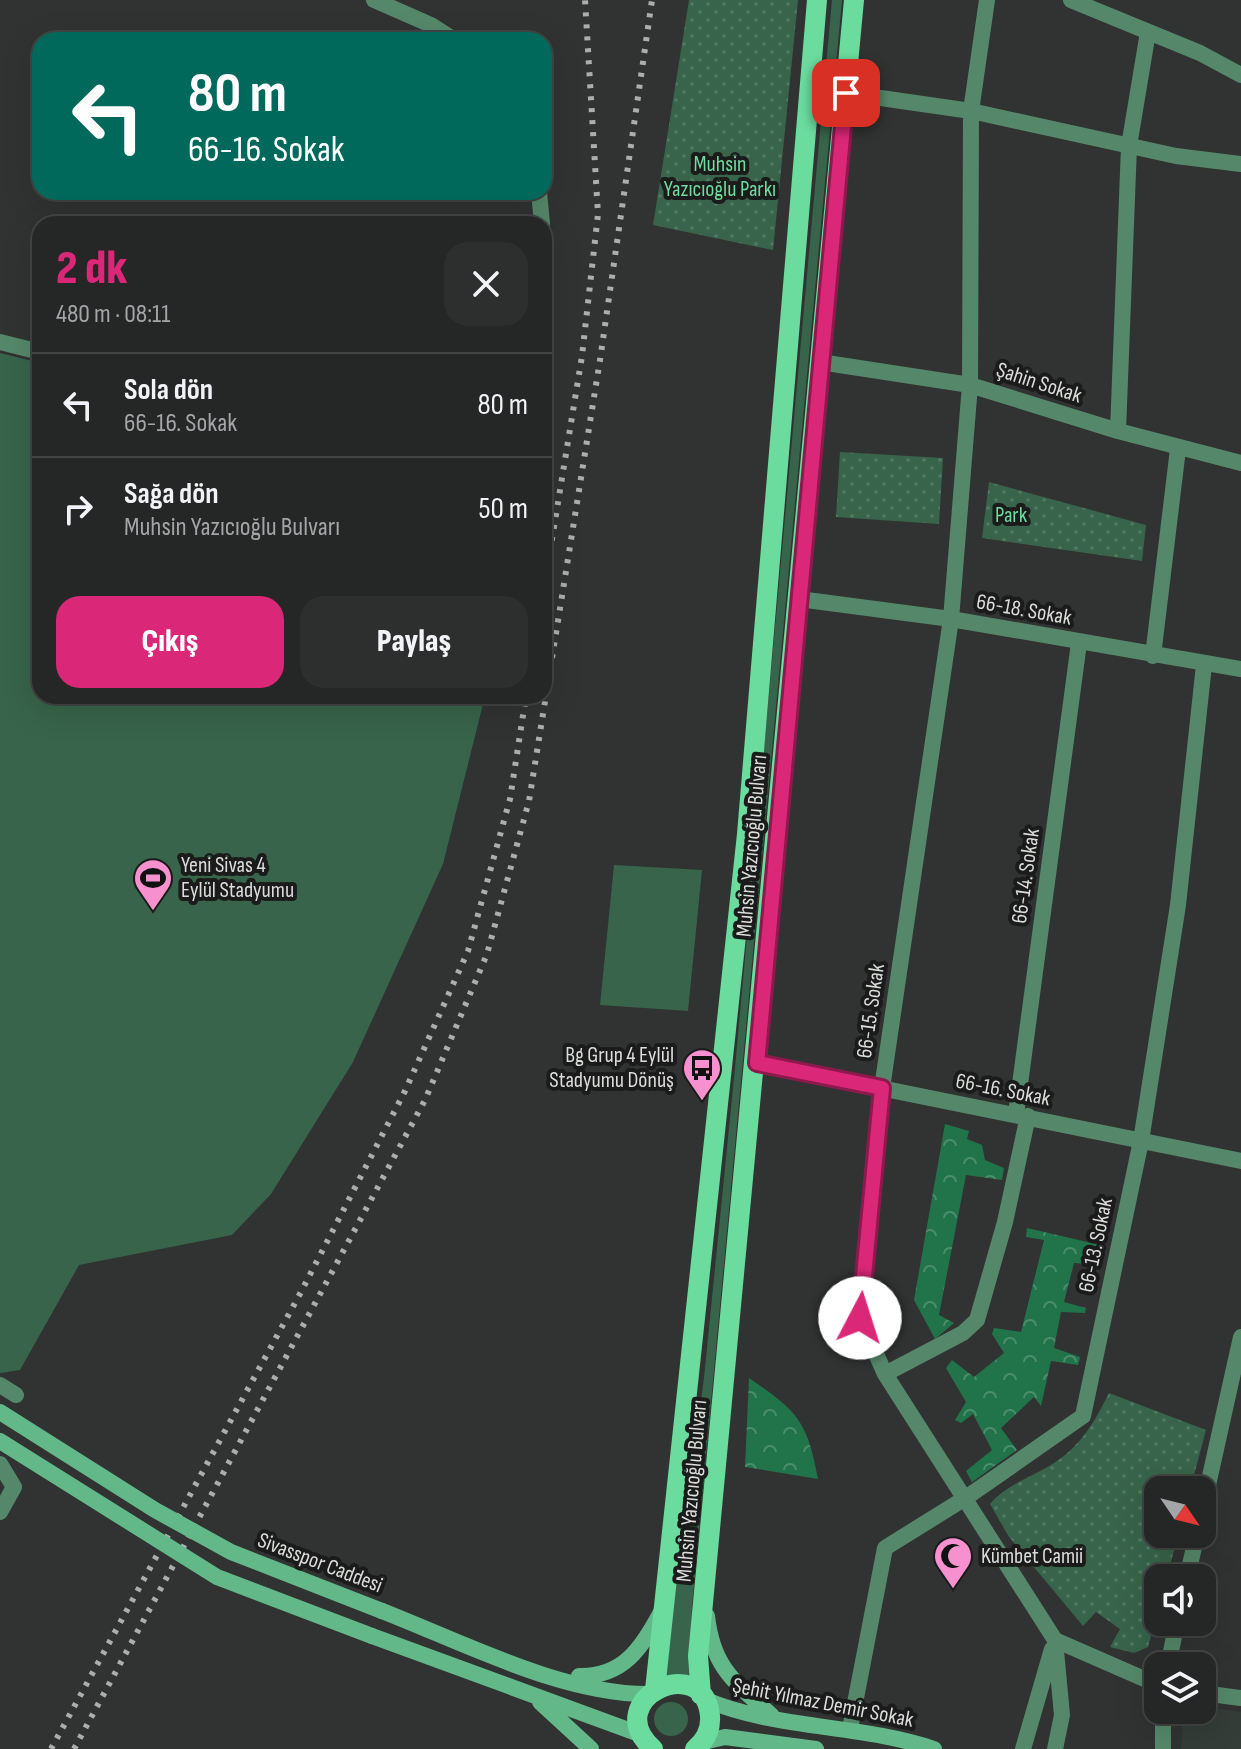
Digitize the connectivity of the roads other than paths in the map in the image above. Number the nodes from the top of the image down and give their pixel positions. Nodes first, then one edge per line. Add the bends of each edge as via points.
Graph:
1 (374, 0) edge
2 (817, 0) edge
3 (854, 0) edge
4 (987, 0) edge
5 (1071, 0) edge
6 (442, 32) edge
7 (1148, 32) junction
8 (1241, 75) edge
9 (846, 93) junction
10 (971, 111) junction
11 (1129, 146) junction
12 (1241, 164) edge
13 (0, 342) edge
14 (32, 350) edge
15 (820, 362) junction
16 (970, 385) junction
17 (1118, 431) junction
18 (1178, 449) junction
19 (1241, 463) edge
20 (799, 599) junction
21 (951, 619) junction
22 (1079, 643) junction
23 (1153, 656) junction
24 (1204, 665) junction
25 (1241, 669) edge
26 (757, 1063) junction
27 (882, 1088) junction
28 (1022, 1115) junction
29 (1141, 1141) junction
30 (1241, 1161) edge
31 (1241, 1337) edge
32 (885, 1374) junction
33 (0, 1385) edge
34 (16, 1395) dead end
35 (0, 1412) edge
36 (0, 1441) edge
37 (0, 1464) edge
38 (1210, 1476) edge
39 (967, 1497) junction
40 (0, 1512) edge
41 (705, 1601) junction
42 (665, 1603) junction
43 (1055, 1640) junction
44 (544, 1674) junction
45 (1144, 1679) edge
46 (652, 1692) junction
47 (1216, 1695) edge
48 (702, 1697) junction
49 (536, 1698) junction
50 (1241, 1698) edge
51 (773, 1717) junction
52 (1163, 1724) edge
53 (850, 1729) junction
54 (647, 1744) edge
55 (699, 1745) edge
56 (809, 1748) edge
57 (591, 1749) edge
58 (934, 1749) edge
59 (1023, 1749) edge
60 (1055, 1749) edge
61 (1163, 1749) edge

1 - 6 street
2 - 42 main road, Muhsin Yazıcıoğlu Bulvarı via 747,834
3 - 9 main road, Muhsin Yazıcıoğlu Bulvarı
4 - 10 street, 66-15. Sokak
5 - 7 street
7 - 8 street
7 - 11 street
9 - 10 street
9 - 15 main road, Muhsin Yazıcıoğlu Bulvarı
10 - 11 street
10 - 16 street, 66-15. Sokak
11 - 12 street
11 - 17 street
13 - 14 street
15 - 16 street, Şahin Sokak
15 - 20 main road, Muhsin Yazıcıoğlu Bulvarı
16 - 17 street, Şahin Sokak
16 - 21 street, 66-15. Sokak
17 - 18 street, Şahin Sokak
18 - 19 street, Şahin Sokak
18 - 23 street
20 - 21 street, 66-18. Sokak
20 - 26 main road, Muhsin Yazıcıoğlu Bulvarı
21 - 22 street, 66-18. Sokak
21 - 27 street, 66-15. Sokak
22 - 23 street, 66-18. Sokak
22 - 28 street, 66-14. Sokak
23 - 24 street, 66-18. Sokak
24 - 25 street, 66-18. Sokak
24 - 29 street, 66-13. Sokak via 1178,905
26 - 27 street, 66-16. Sokak
26 - 41 main road, Muhsin Yazıcıoğlu Bulvarı
27 - 28 street, 66-16. Sokak
27 - 32 street, 66-15. Sokak via 860,1318
28 - 29 street, 66-16. Sokak
28 - 32 street, 66-14. Sokak via 1005,1222 977,1320 963,1333
29 - 30 street, 66-16. Sokak
29 - 39 street, 66-13. Sokak via 1083,1416
31 - 38 street
32 - 39 street, 66-15. Sokak
33 - 34 street
35 - 44 street, Sivasspor Caddesi, bridge via 231,1552
36 - 49 street, bridge via 217,1577
37 - 40 street via 14,1487
39 - 43 street, 66-15. Sokak
39 - 53 street, 66-13. Sokak via 885,1548
41 - 48 main road, Muhsin Yazıcıoğlu Bulvarı via 698,1656
41 - 51 street via 715,1657 728,1677
42 - 44 street via 635,1654 611,1672
42 - 46 main road, Muhsin Yazıcıoğlu Bulvarı
43 - 45 street
43 - 59 street
43 - 60 street via 1062,1715
44 - 46 street, Sivasspor Caddesi via 608,1690
46 - 48 main road via 679,1684
46 - 54 main road, Muhsin Yazıcıoğlu Bulvarı via 639,1713
47 - 50 street
48 - 51 street, Şehit Yılmaz Demir Sokak
48 - 55 main road, Muhsin Yazıcıoğlu Bulvarı via 710,1723
49 - 54 street
49 - 57 street
51 - 53 street, Şehit Yılmaz Demir Sokak
52 - 61 street
53 - 58 street, Şehit Yılmaz Demir Sokak
55 - 56 street via 725,1737

